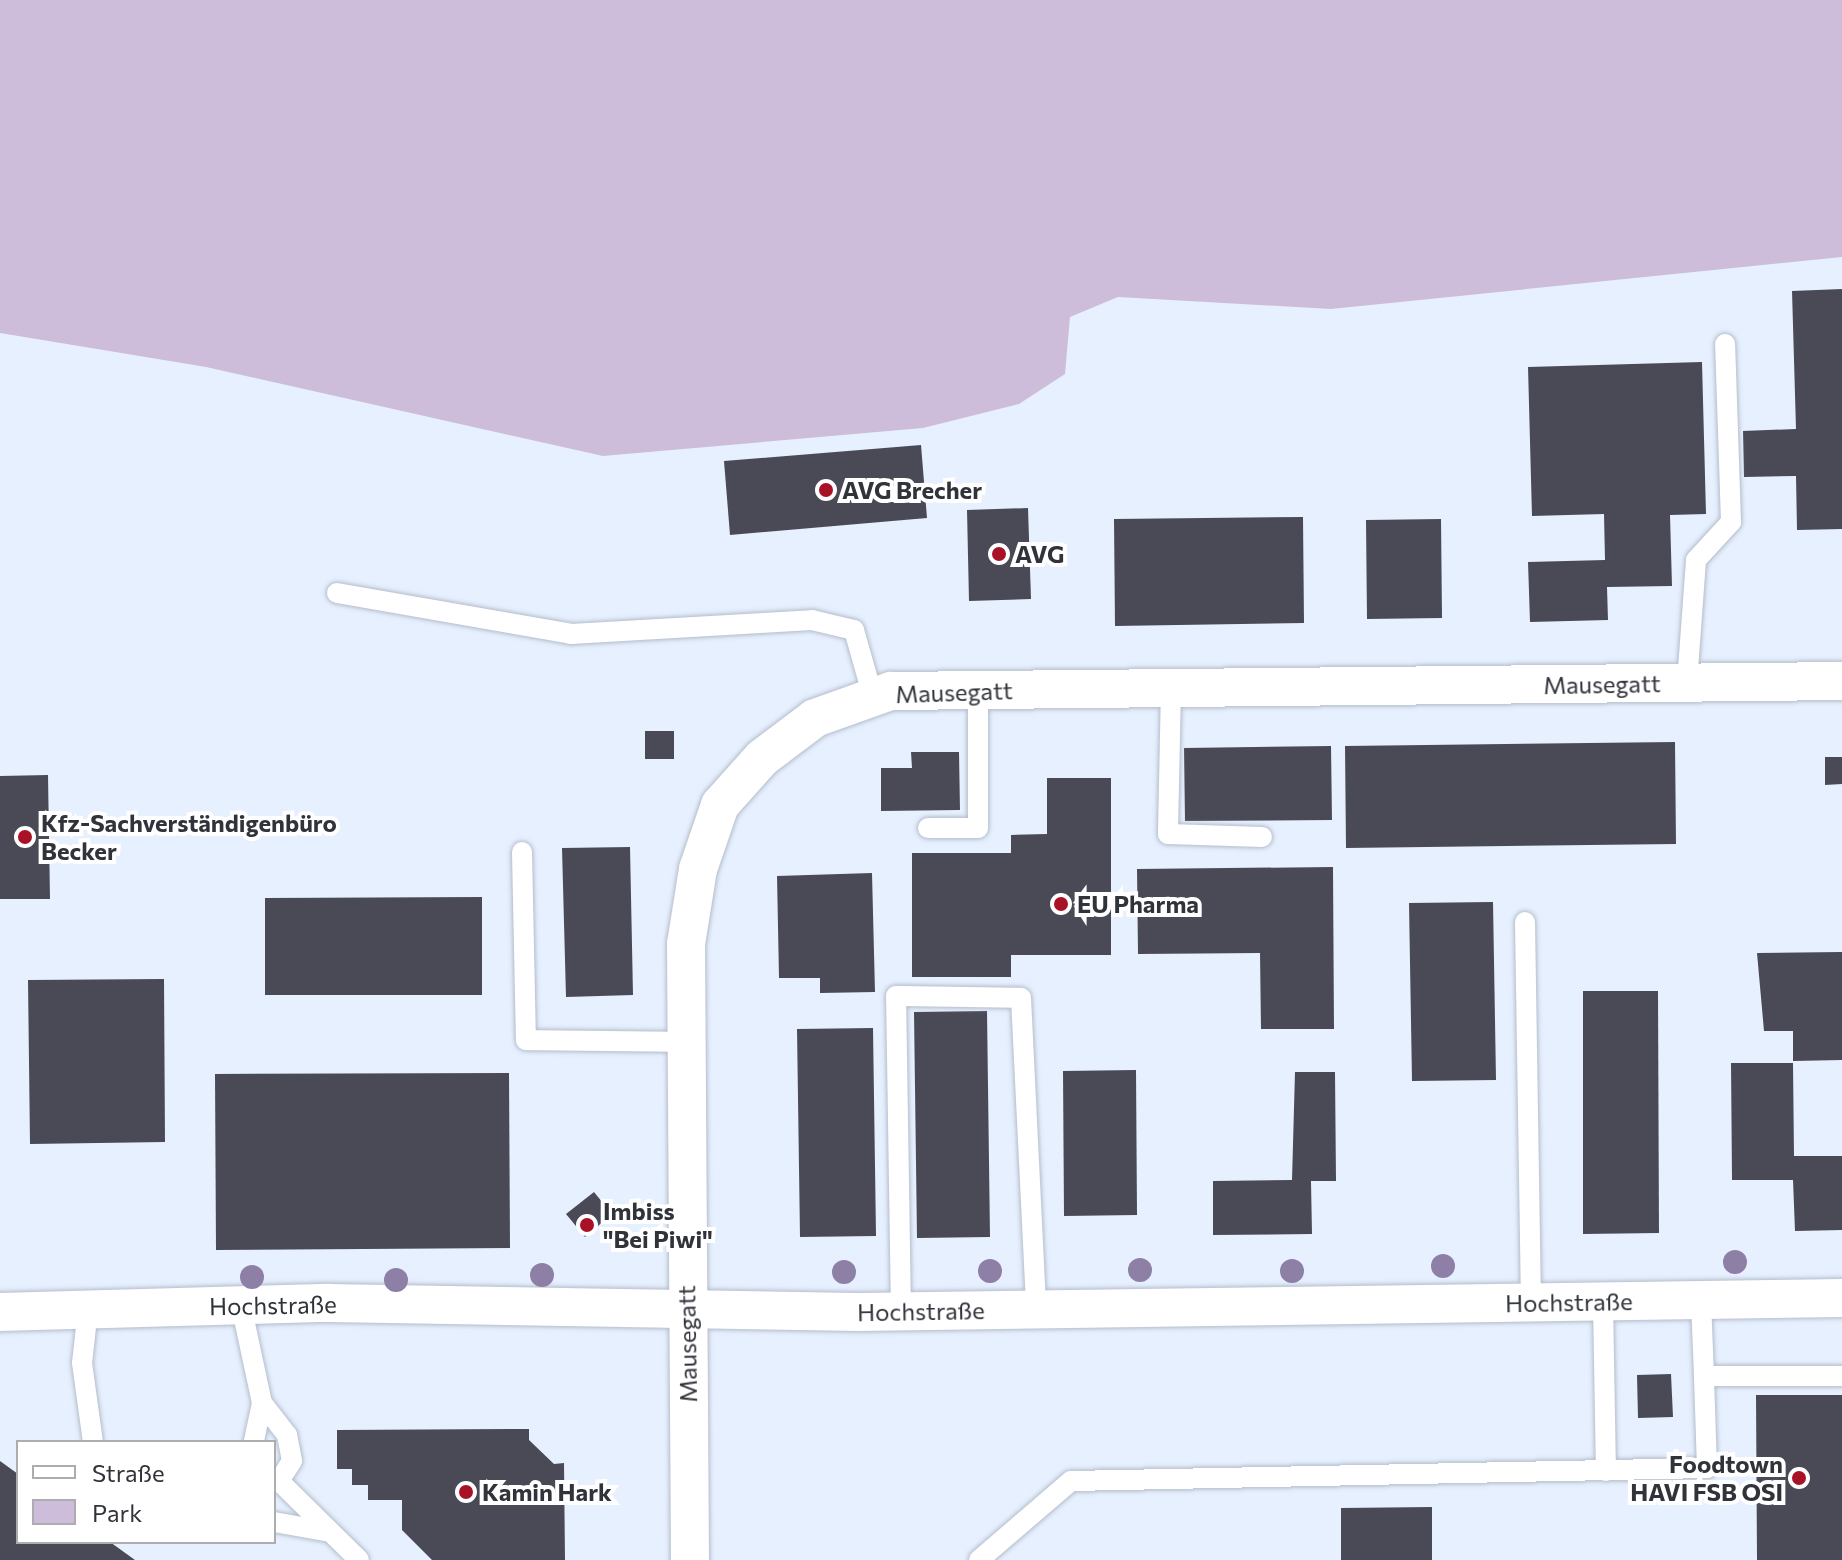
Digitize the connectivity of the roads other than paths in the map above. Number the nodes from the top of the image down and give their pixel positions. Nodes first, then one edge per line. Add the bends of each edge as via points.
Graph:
1 (1725, 344) dead end
2 (337, 593) dead end
3 (1842, 681) edge
4 (1687, 683) junction
5 (1171, 688) junction
6 (978, 690) junction
7 (873, 697) junction
8 (928, 828) dead end
9 (1262, 837) dead end
10 (522, 852) dead end
11 (1525, 922) dead end
12 (686, 1042) junction
13 (1842, 1298) edge
14 (1701, 1301) junction
15 (1603, 1302) junction
16 (1531, 1303) junction
17 (241, 1305) junction
18 (88, 1309) junction
19 (686, 1310) junction
20 (1036, 1310) junction
21 (901, 1311) junction
22 (0, 1312) edge
23 (1704, 1376) junction
24 (1842, 1376) edge
25 (262, 1403) junction
26 (93, 1440) edge
27 (254, 1440) edge
28 (1606, 1471) junction
29 (276, 1479) edge
30 (276, 1522) edge
31 (330, 1532) junction
32 (359, 1560) edge
33 (690, 1560) edge
34 (979, 1560) edge

1 - 4 lane via 1731,522 1696,560
2 - 7 lane via 571,634 812,620 854,630
3 - 4 street, Mausegatt
4 - 5 street, Mausegatt
5 - 6 street, Mausegatt
5 - 9 lane via 1168,834
6 - 7 street, Mausegatt
6 - 8 lane via 978,828
7 - 12 street, Mausegatt via 815,718 762,758 720,805 698,869 686,944
10 - 12 lane via 526,1040
11 - 16 lane
12 - 19 street, Mausegatt
13 - 14 street, Hochstraße
14 - 15 street, Hochstraße
14 - 23 lane
15 - 16 street, Hochstraße
15 - 28 lane
16 - 20 street, Hochstraße
17 - 18 street, Hochstraße
17 - 19 street, Hochstraße
17 - 25 lane
18 - 22 street, Hochstraße
18 - 26 lane via 82,1363
19 - 21 street, Hochstraße
19 - 33 street, Mausegatt
20 - 21 street, Hochstraße
20 - 21 lane via 1021,998 896,996
23 - 24 lane
23 - 28 lane via 1707,1468
25 - 27 lane
25 - 29 lane via 288,1439 292,1461
28 - 34 lane via 1071,1481
29 - 31 lane
30 - 31 lane
31 - 32 lane

